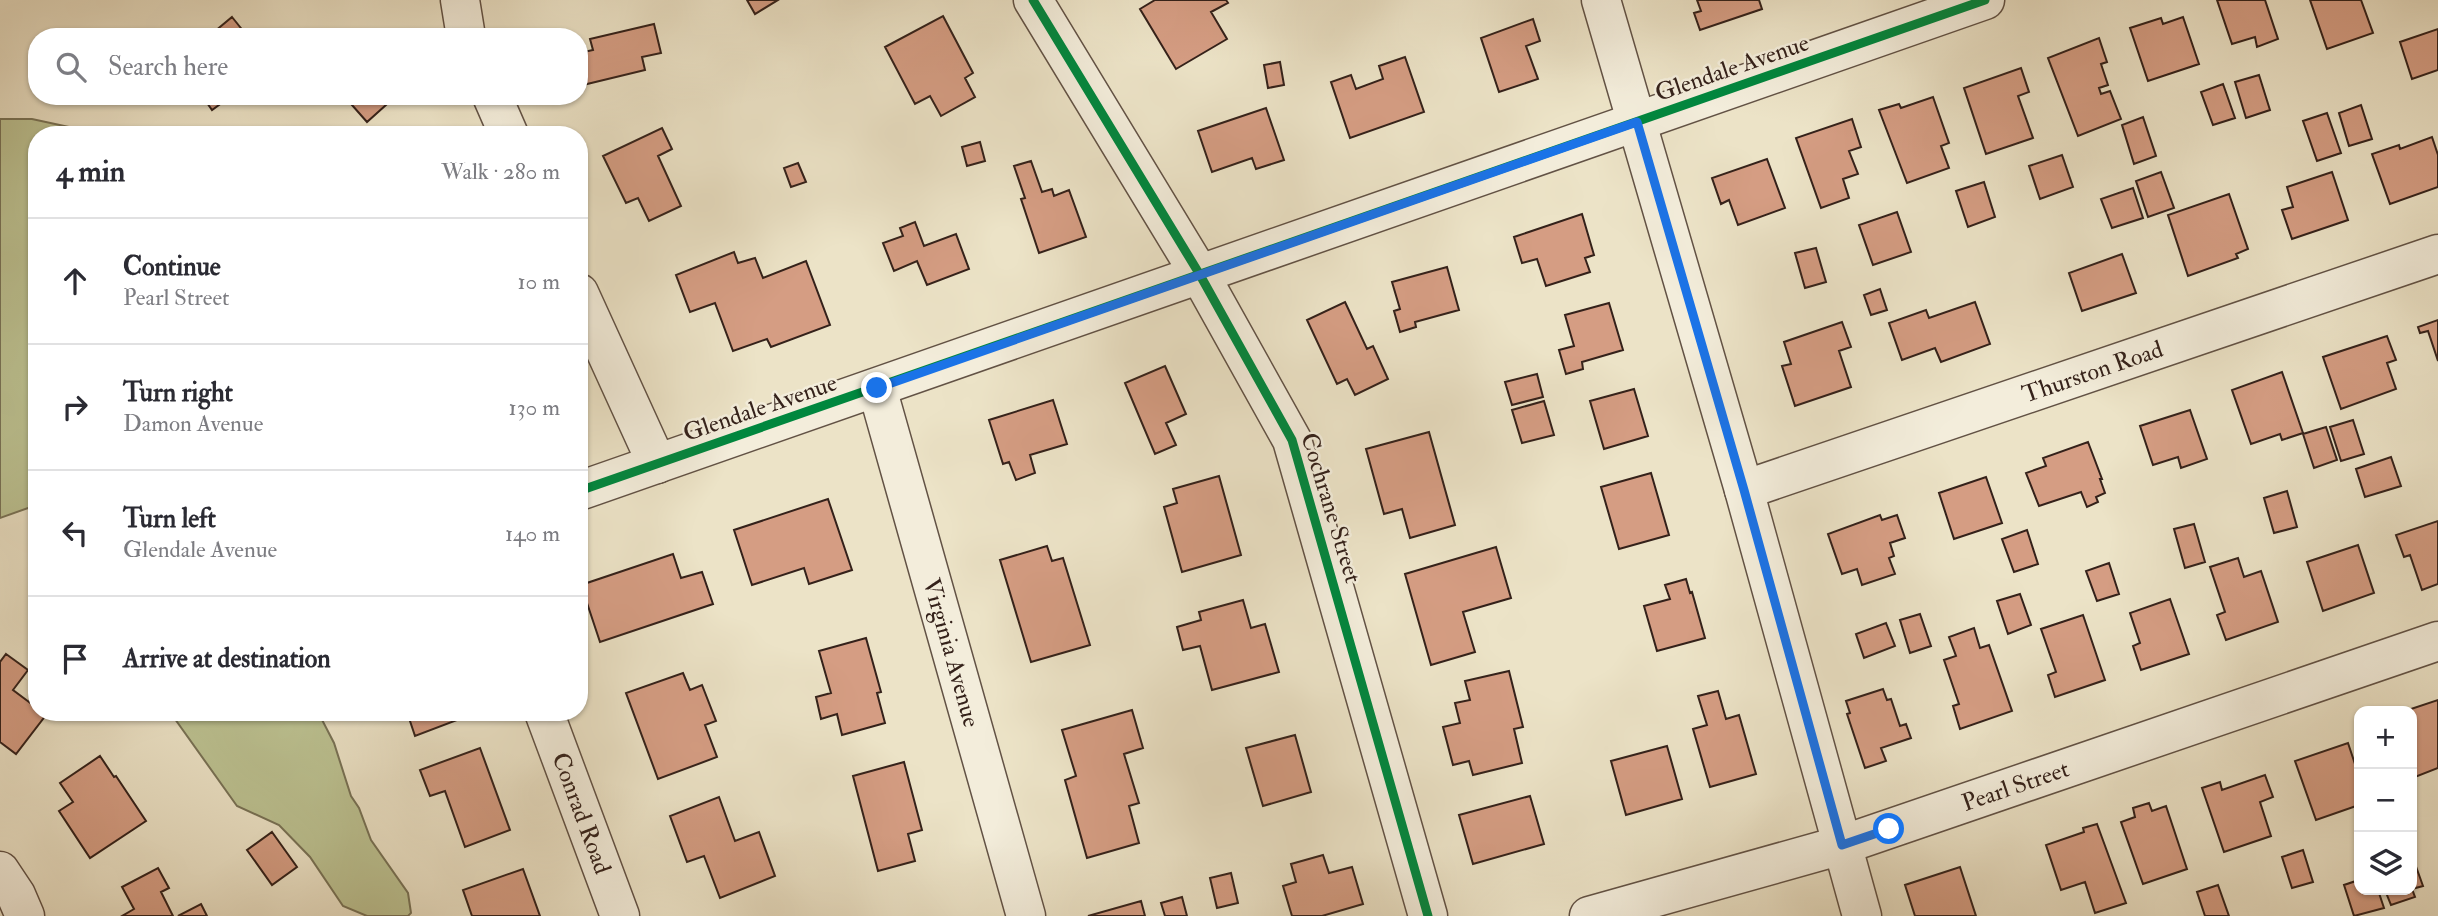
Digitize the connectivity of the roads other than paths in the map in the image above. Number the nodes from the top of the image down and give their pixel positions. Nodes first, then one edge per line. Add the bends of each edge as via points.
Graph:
1 (460, 0) edge
2 (1033, 0) edge
3 (1601, 0) edge
4 (1984, 0) edge
5 (465, 28) edge
6 (496, 105) edge
7 (1637, 122) junction
8 (505, 126) edge
9 (2438, 254) edge
10 (1200, 275) junction
11 (588, 313) edge
12 (877, 388) junction
13 (657, 464) junction
14 (588, 488) edge
15 (1744, 490) junction
16 (2438, 641) edge
17 (547, 721) edge
18 (1842, 845) junction
19 (0, 871) edge
20 (25, 916) edge
21 (620, 916) edge
22 (1026, 916) edge
23 (1428, 916) edge
24 (1589, 916) edge
25 (1862, 916) edge

1 - 5 street
2 - 10 street, Cochrane Street
3 - 7 street
4 - 7 street, Glendale Avenue
6 - 8 street
7 - 10 street, Glendale Avenue
7 - 15 street
9 - 15 street, Thurston Road
10 - 12 street, Glendale Avenue
10 - 23 street, Cochrane Street via 1292,440
11 - 13 street
12 - 13 street, Glendale Avenue
12 - 22 street, Virginia Avenue
13 - 14 street, Glendale Avenue
15 - 18 street
16 - 18 street, Pearl Street
17 - 21 street, Conrad Road
18 - 24 street, Pearl Street
18 - 25 street
19 - 20 street

